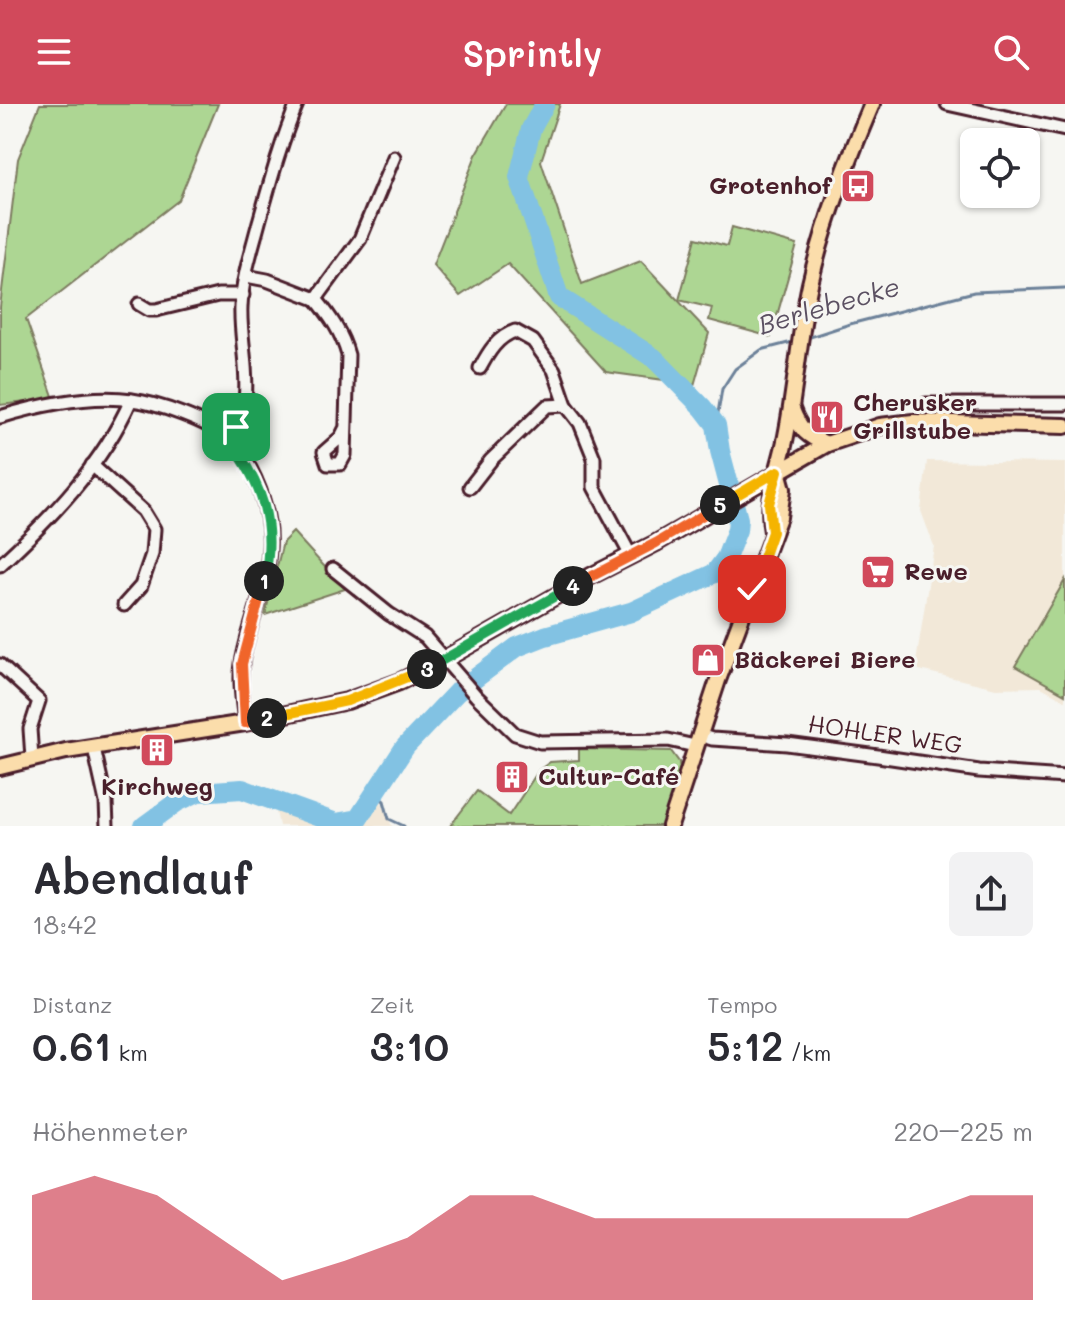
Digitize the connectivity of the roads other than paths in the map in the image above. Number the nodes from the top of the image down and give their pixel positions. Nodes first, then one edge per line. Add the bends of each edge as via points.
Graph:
1 (297, 104) edge
2 (872, 104) edge
3 (947, 104) edge
4 (1065, 130) edge
5 (394, 157) dead end
6 (246, 276) junction
7 (243, 295) junction
8 (316, 299) junction
9 (139, 304) dead end
10 (480, 368) dead end
11 (131, 400) junction
12 (926, 404) dead end
13 (1065, 404) edge
14 (566, 405) junction
15 (791, 405) junction
16 (0, 417) edge
17 (1065, 426) edge
18 (345, 429) junction
19 (228, 439) junction
20 (827, 444) junction
21 (92, 465) junction
22 (778, 471) junction
23 (470, 487) dead end
24 (631, 556) junction
25 (0, 565) edge
26 (333, 569) dead end
27 (124, 605) dead end
28 (445, 659) junction
29 (0, 665) edge
30 (245, 723) junction
31 (697, 740) junction
32 (94, 748) junction
33 (32, 758) junction
34 (0, 767) edge
35 (1065, 777) edge
36 (107, 826) edge
37 (670, 826) edge

1 - 6 street
2 - 15 main road via 827,220 803,319
3 - 4 street
5 - 8 street via 360,239
6 - 7 street
6 - 8 street
7 - 9 street via 218,295 156,310
7 - 19 street via 246,394
8 - 18 street via 348,355
10 - 14 street via 500,340 520,332 545,354
11 - 16 street via 70,402
11 - 19 street via 173,410
11 - 21 street
12 - 13 street
14 - 23 street via 547,406
14 - 24 street via 586,434 594,458 594,487
15 - 20 main road via 805,433
15 - 22 main road
17 - 20 main road via 907,422
18 - 18 street via 343,461 328,464 324,452
19 - 30 street via 257,485 268,525 265,576 242,664
20 - 22 main road
21 - 25 street via 62,505
21 - 27 street via 143,511 154,529 141,586
22 - 24 main road
22 - 31 main road via 783,499
24 - 28 main road
26 - 28 street, HOHLER WEG via 425,637
28 - 30 main road via 347,701
28 - 31 street, HOHLER WEG via 508,730 540,742
29 - 33 street via 39,701 30,729
30 - 32 main road
31 - 35 street, HOHLER WEG via 822,748 979,771
31 - 37 main road
32 - 33 main road
32 - 36 street
33 - 34 main road

